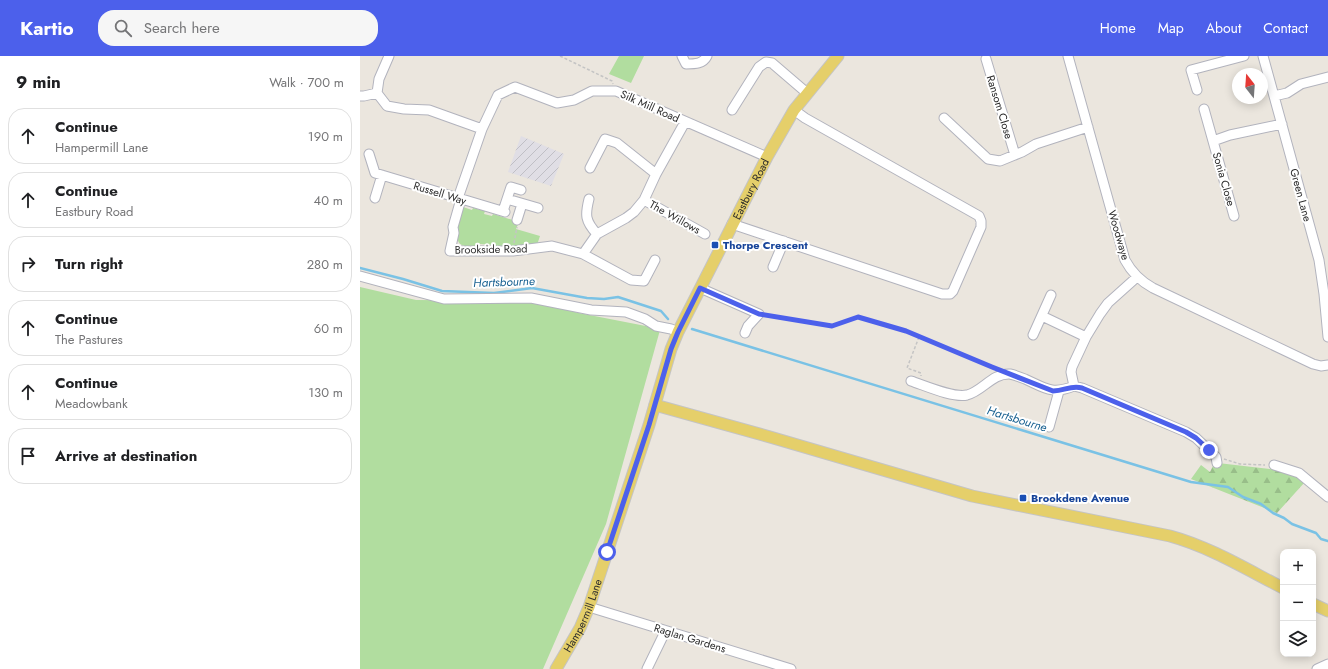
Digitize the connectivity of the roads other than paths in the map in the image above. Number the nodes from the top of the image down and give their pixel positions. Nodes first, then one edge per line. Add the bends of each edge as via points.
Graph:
1 (389, 56) edge
2 (682, 56) edge
3 (707, 56) edge
4 (838, 56) edge
5 (1068, 56) edge
6 (1244, 56) edge
7 (1263, 56) edge
8 (986, 59) dead end
9 (1328, 77) edge
10 (1197, 90) dead end
11 (807, 92) junction
12 (377, 93) junction
13 (360, 96) edge
14 (1274, 96) junction
15 (1204, 109) dead end
16 (732, 110) dead end
17 (794, 110) junction
18 (944, 118) dead end
19 (685, 122) junction
20 (1282, 124) junction
21 (1088, 127) junction
22 (482, 129) junction
23 (1213, 141) junction
24 (369, 154) dead end
25 (1015, 155) junction
26 (767, 157) junction
27 (590, 168) dead end
28 (379, 174) junction
29 (656, 174) junction
30 (522, 190) dead end
31 (375, 198) dead end
32 (589, 198) dead end
33 (459, 199) junction
34 (508, 199) junction
35 (644, 200) junction
36 (522, 204) junction
37 (538, 208) dead end
38 (1234, 216) dead end
39 (517, 220) road end
40 (732, 224) junction
41 (597, 234) junction
42 (705, 234) dead end
43 (784, 241) junction
44 (583, 254) junction
45 (655, 260) dead end
46 (773, 267) dead end
47 (360, 276) edge
48 (1137, 277) junction
49 (700, 288) junction
50 (1326, 293) edge
51 (1051, 295) dead end
52 (1042, 316) junction
53 (678, 332) junction
54 (745, 333) dead end
55 (1033, 335) dead end
56 (1086, 337) junction
57 (1328, 337) edge
58 (1328, 365) edge
59 (911, 381) dead end
60 (1074, 386) junction
61 (1059, 391) junction
62 (655, 405) junction
63 (1049, 426) dead end
64 (1217, 460) road end
65 (1274, 465) road end
66 (1328, 497) edge
67 (1280, 586) edge
68 (1316, 605) edge
69 (589, 607) junction
70 (1328, 611) edge
71 (664, 630) junction
72 (1328, 664) edge
73 (556, 669) edge
74 (647, 669) edge
75 (791, 669) edge
76 (1318, 669) edge

1 - 12 street via 379,79
2 - 3 street via 686,64 696,64 705,60
4 - 11 main road, Eastbury Road
5 - 21 street, Woodwaye
6 - 10 street via 1191,70
7 - 14 street, Green Lane
8 - 25 street, Ransom Close
9 - 14 street via 1301,84 1287,93
11 - 16 street via 772,63 766,62 759,67
11 - 17 main road, Eastbury Road
12 - 13 street
12 - 22 street via 387,106 429,110
14 - 20 street, Green Lane
15 - 23 street, Sonia Close
17 - 26 main road, Eastbury Road
17 - 43 street via 976,213 981,224 950,294
18 - 25 street via 988,159 1000,161
19 - 22 street, Silk Mill Road via 616,91 592,91 574,100 557,103 515,87 498,94
19 - 26 street, Silk Mill Road
19 - 29 street
20 - 23 street, Sonia Close
20 - 50 street, Green Lane
21 - 25 street via 1036,144
21 - 48 street, Woodwaye via 1125,260
22 - 33 street, Silk Mill Road
23 - 38 street, Sonia Close
24 - 28 street
26 - 40 main road, Eastbury Road
27 - 29 street via 605,139 617,143
28 - 31 street
28 - 33 street, Russell Way
29 - 35 street
30 - 34 street via 511,187
32 - 41 street via 586,216 588,224
33 - 34 street, Russell Way via 504,212
33 - 44 street, Brookside Road via 450,251 513,251 552,246
34 - 36 street
35 - 41 street via 626,218
35 - 42 street, The Willows
36 - 37 street
36 - 39 street
40 - 43 street
40 - 49 main road, Eastbury Road
41 - 44 street
43 - 46 street
44 - 45 street, Brookside Road via 631,280 644,281
47 - 53 street via 444,299 531,298 591,310 626,312 646,319 656,326
48 - 56 street via 1108,303
48 - 58 street, Woodwaye via 1153,288 1313,364
49 - 53 main road, Eastbury Road
49 - 54 street via 759,314
50 - 57 street, Green Lane
51 - 52 street
52 - 55 street
52 - 56 street
53 - 62 main road, Hampermill Lane
56 - 60 street via 1072,367
59 - 61 street via 962,396 977,391 1002,374 1011,374 1053,391
60 - 61 street
60 - 64 street via 1186,432 1196,438
61 - 63 street
62 - 67 main road via 972,496 1188,541
62 - 69 main road, Hampermill Lane
65 - 66 street via 1298,473
68 - 70 main road
69 - 71 street, Raglan Gardens
69 - 73 main road, Hampermill Lane
71 - 74 street
71 - 75 street, Raglan Gardens
72 - 76 street

